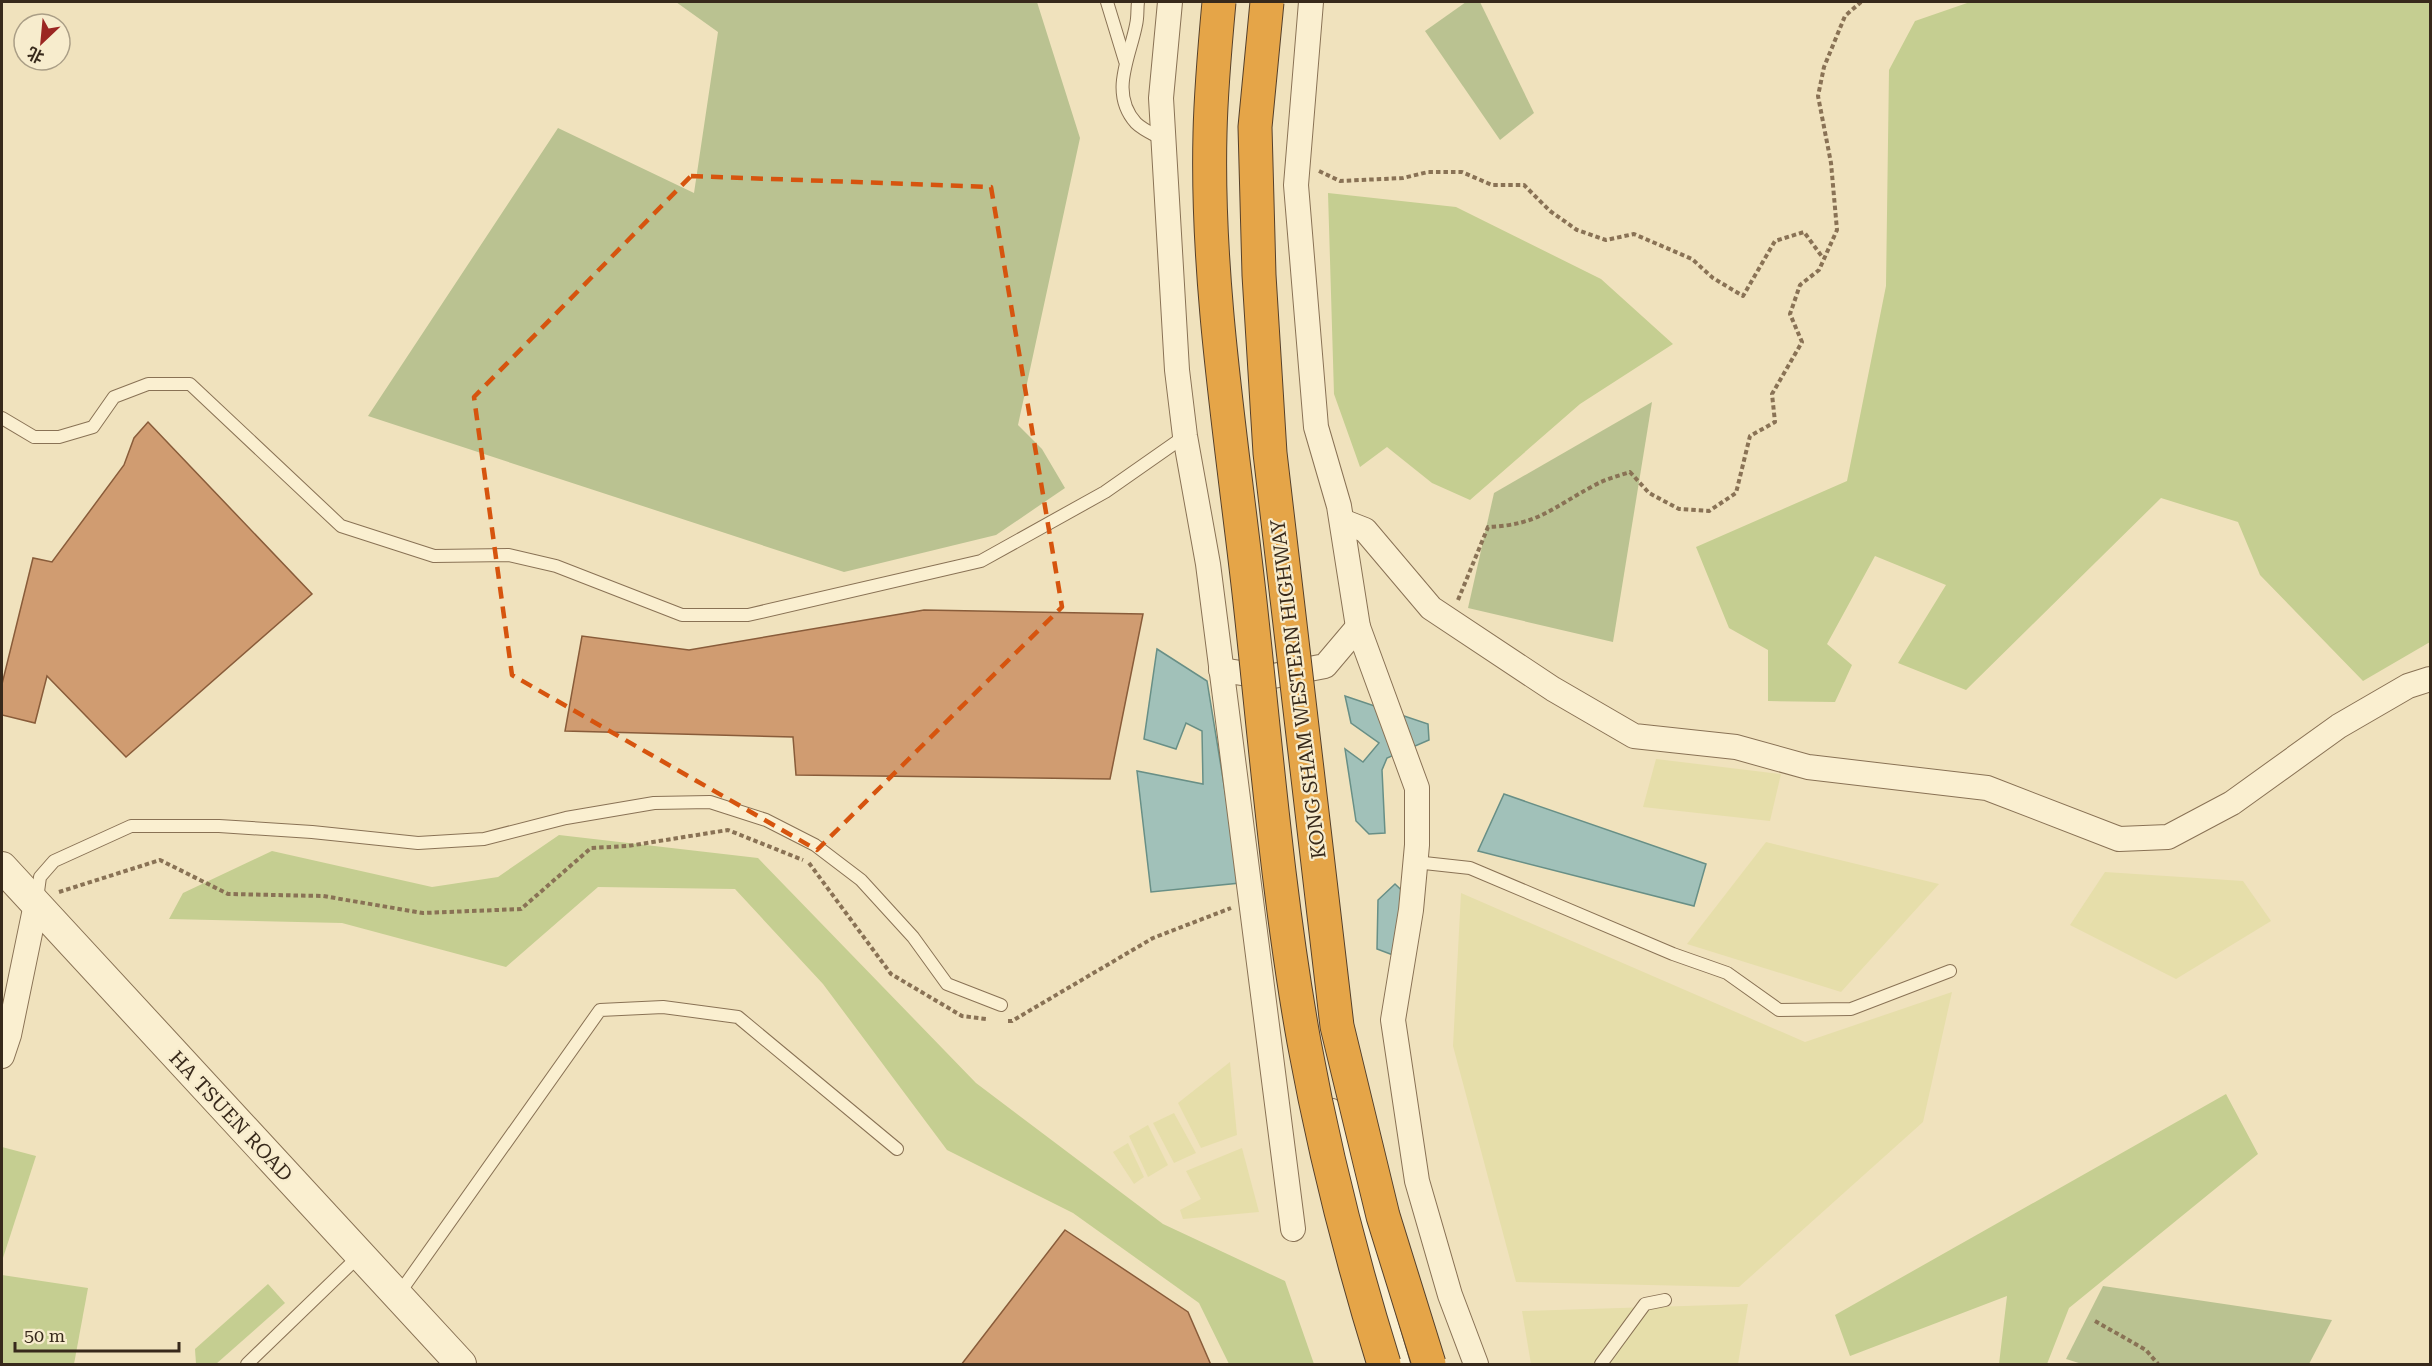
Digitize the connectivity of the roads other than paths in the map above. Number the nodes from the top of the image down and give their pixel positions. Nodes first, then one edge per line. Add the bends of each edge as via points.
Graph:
1 (1107, 2) edge
2 (1138, 2) edge
3 (1170, 2) edge
4 (1219, 2) edge
5 (1267, 2) edge
6 (1311, 2) edge
7 (1125, 61) junction
8 (1164, 140) junction
9 (2, 418) edge
10 (1185, 436) junction
11 (1342, 521) junction
12 (1358, 627) junction
13 (1221, 670) junction
14 (1268, 677) junction
15 (2430, 680) edge
16 (1283, 796) dead end
17 (1415, 862) junction
18 (2, 867) edge
19 (36, 904) junction
20 (1950, 971) dead end
21 (1001, 1005) dead end
22 (1312, 1014) dead end
23 (1318, 1048) dead end
24 (2, 1056) edge
25 (1330, 1093) dead end
26 (897, 1149) dead end
27 (1293, 1229) dead end
28 (360, 1255) junction
29 (398, 1296) junction
30 (1665, 1300) dead end
31 (247, 1365) edge
32 (461, 1365) edge
33 (1384, 1365) edge
34 (1404, 1365) edge
35 (1429, 1365) edge
36 (1476, 1365) edge
37 (1601, 1365) edge

1 - 7 lane
2 - 7 lane via 1137,25
3 - 8 street via 1161,98
4 - 33 highway, KONG SHAM WESTERN HIGHWAY, bridge via 1210,134 1212,229 1281,882 1322,1133
5 - 35 highway, KONG SHAM WESTERN HIGHWAY, bridge via 1255,127 1270,453 1337,1026 1383,1216
6 - 11 street via 1296,185 1316,427
7 - 8 lane via 1122,81 1126,107 1137,124
8 - 10 street via 1176,370
9 - 10 lane via 34,437 59,437 93,427 114,397 148,384 189,384 341,526 434,556 509,555 556,566 682,615 748,615 981,561 1105,492
10 - 13 street via 1208,564
11 - 12 street
11 - 15 street via 1365,530 1431,608 1553,689 1634,736 1736,747 1808,767 1987,788 2118,839 2168,837 2232,803 2338,726 2408,686
12 - 14 street via 1325,666
12 - 17 street via 1417,788
13 - 14 street
13 - 27 street
14 - 16 lane
17 - 20 lane via 1470,868 1727,973 1779,1010 1851,1009
17 - 36 street via 1393,1020 1417,1181 1450,1295
18 - 19 street, HA TSUEN ROAD
19 - 21 lane via 40,877 54,861 131,826 219,826 418,843 484,839 566,818 654,804 710,802 766,820 815,845 861,880 913,937 947,984
19 - 24 street
19 - 28 street, HA TSUEN ROAD
22 - 23 lane
25 - 34 lane
26 - 29 lane via 738,1017 663,1007 600,1010
28 - 29 street, HA TSUEN ROAD
28 - 31 lane
29 - 32 street, HA TSUEN ROAD
30 - 37 lane via 1645,1304

